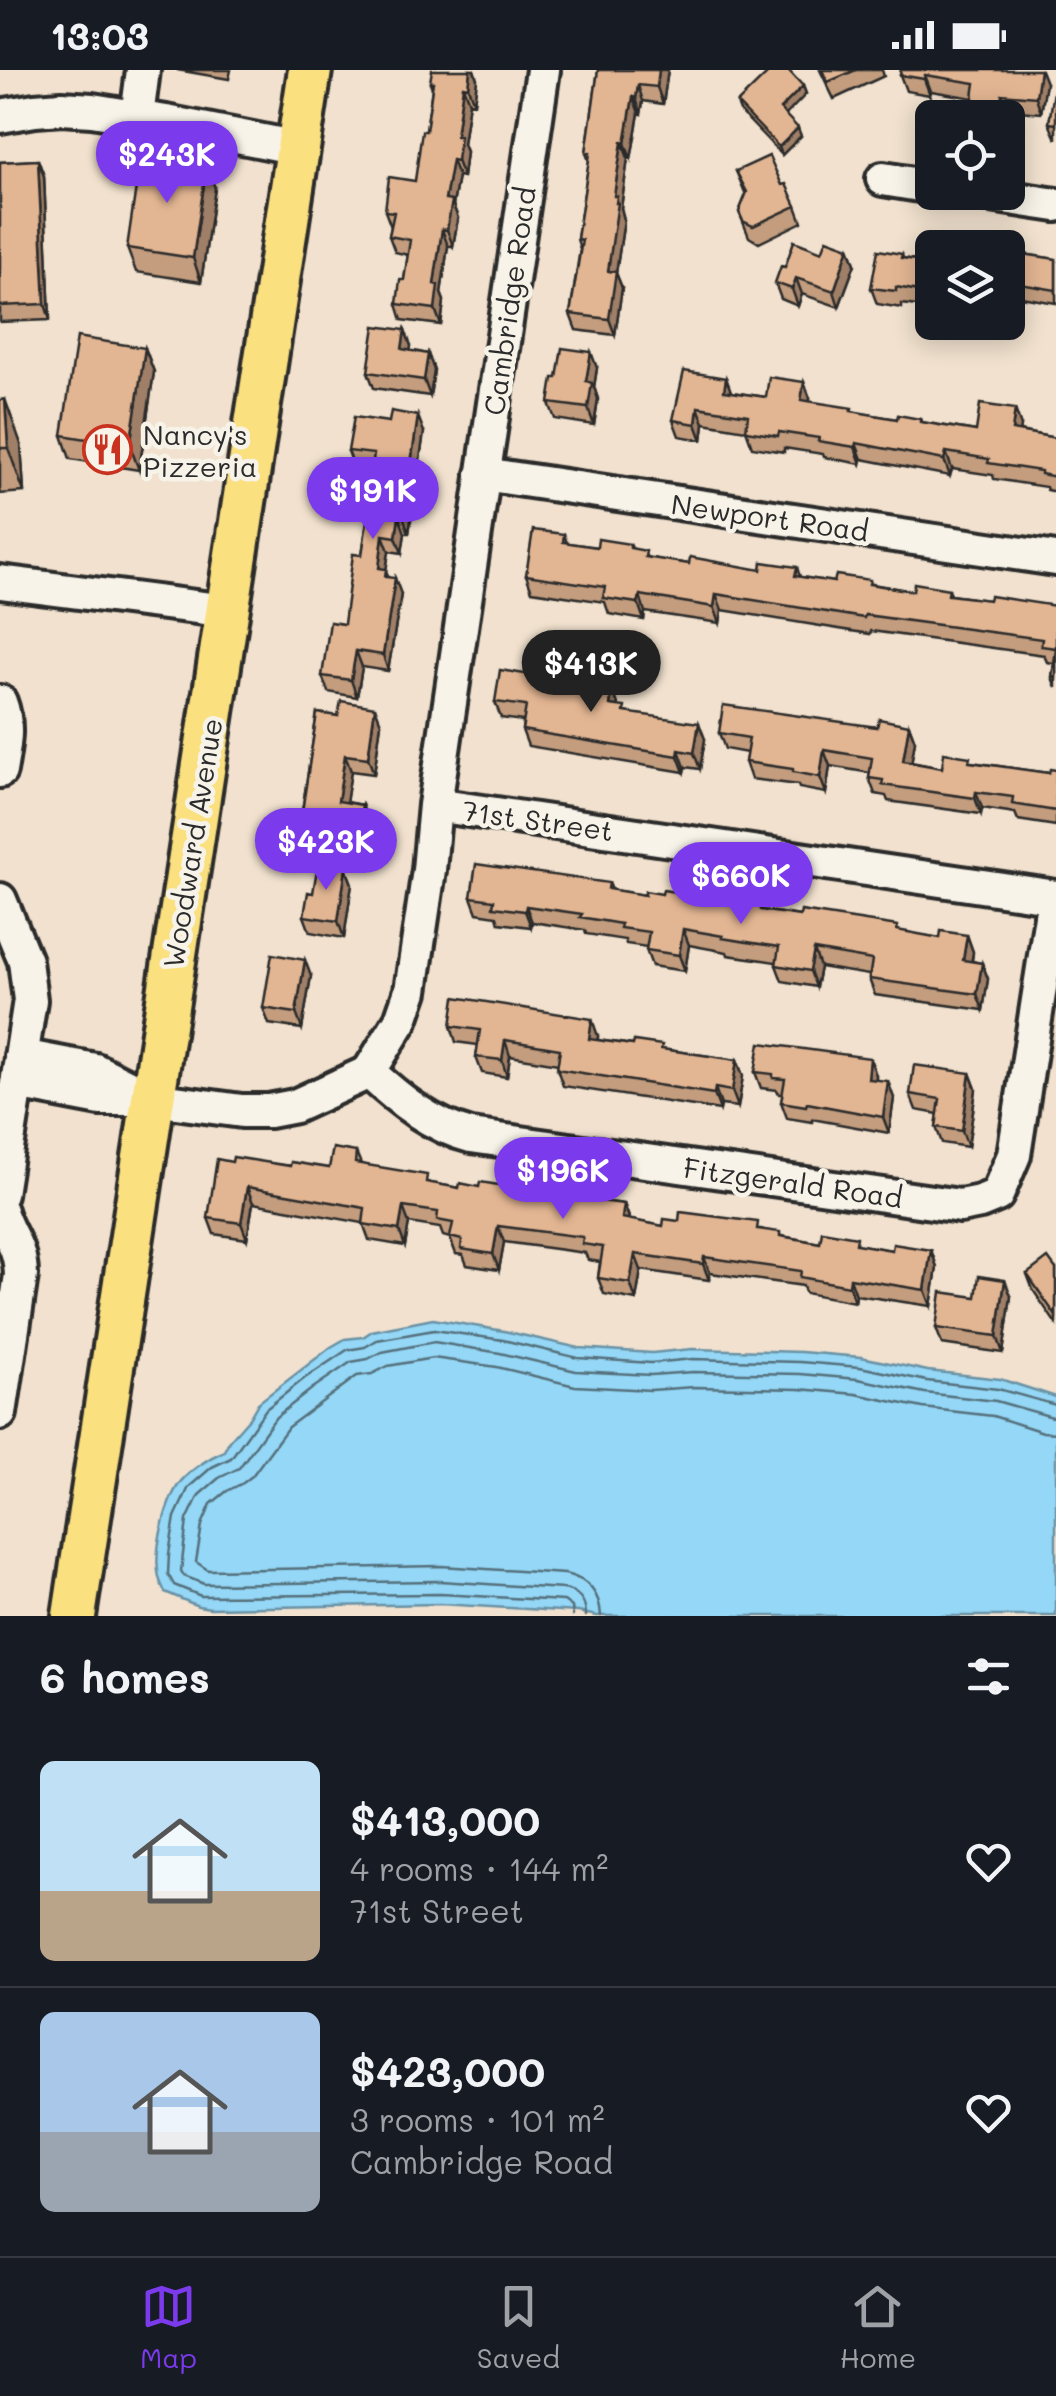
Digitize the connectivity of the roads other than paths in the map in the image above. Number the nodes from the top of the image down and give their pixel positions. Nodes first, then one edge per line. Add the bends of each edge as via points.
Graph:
1 (144, 70) edge
2 (310, 70) edge
3 (543, 70) edge
4 (0, 116) edge
5 (137, 116) junction
6 (298, 148) junction
7 (883, 180) dead end
8 (915, 185) edge
9 (1025, 200) edge
10 (1056, 205) edge
11 (484, 474) junction
12 (1056, 559) edge
13 (0, 582) edge
14 (227, 612) junction
15 (0, 702) edge
16 (0, 771) edge
17 (434, 805) junction
18 (1055, 897) edge
19 (0, 900) edge
20 (19, 1070) junction
21 (369, 1072) junction
22 (153, 1099) junction
23 (1, 1213) edge
24 (0, 1413) edge
25 (74, 1616) edge

1 - 5 street
2 - 6 main road, Woodward Avenue
3 - 11 street, Cambridge Road
4 - 5 street via 62,108
5 - 6 street
6 - 14 main road, Woodward Avenue
7 - 8 street
9 - 10 street
11 - 12 street, Newport Road
11 - 17 street, Cambridge Road
13 - 14 street
14 - 22 main road, Woodward Avenue
15 - 16 street via 6,728
17 - 18 street, 71st Street
17 - 21 street, Cambridge Road via 412,991
18 - 21 street, Fitzgerald Road via 1014,1155 997,1196 980,1202 960,1206 472,1136 440,1126
19 - 20 street via 26,961 30,1000
20 - 22 street via 100,1099
20 - 23 street
21 - 22 street via 269,1111
22 - 25 main road, Woodward Avenue
23 - 24 street via 21,1275

